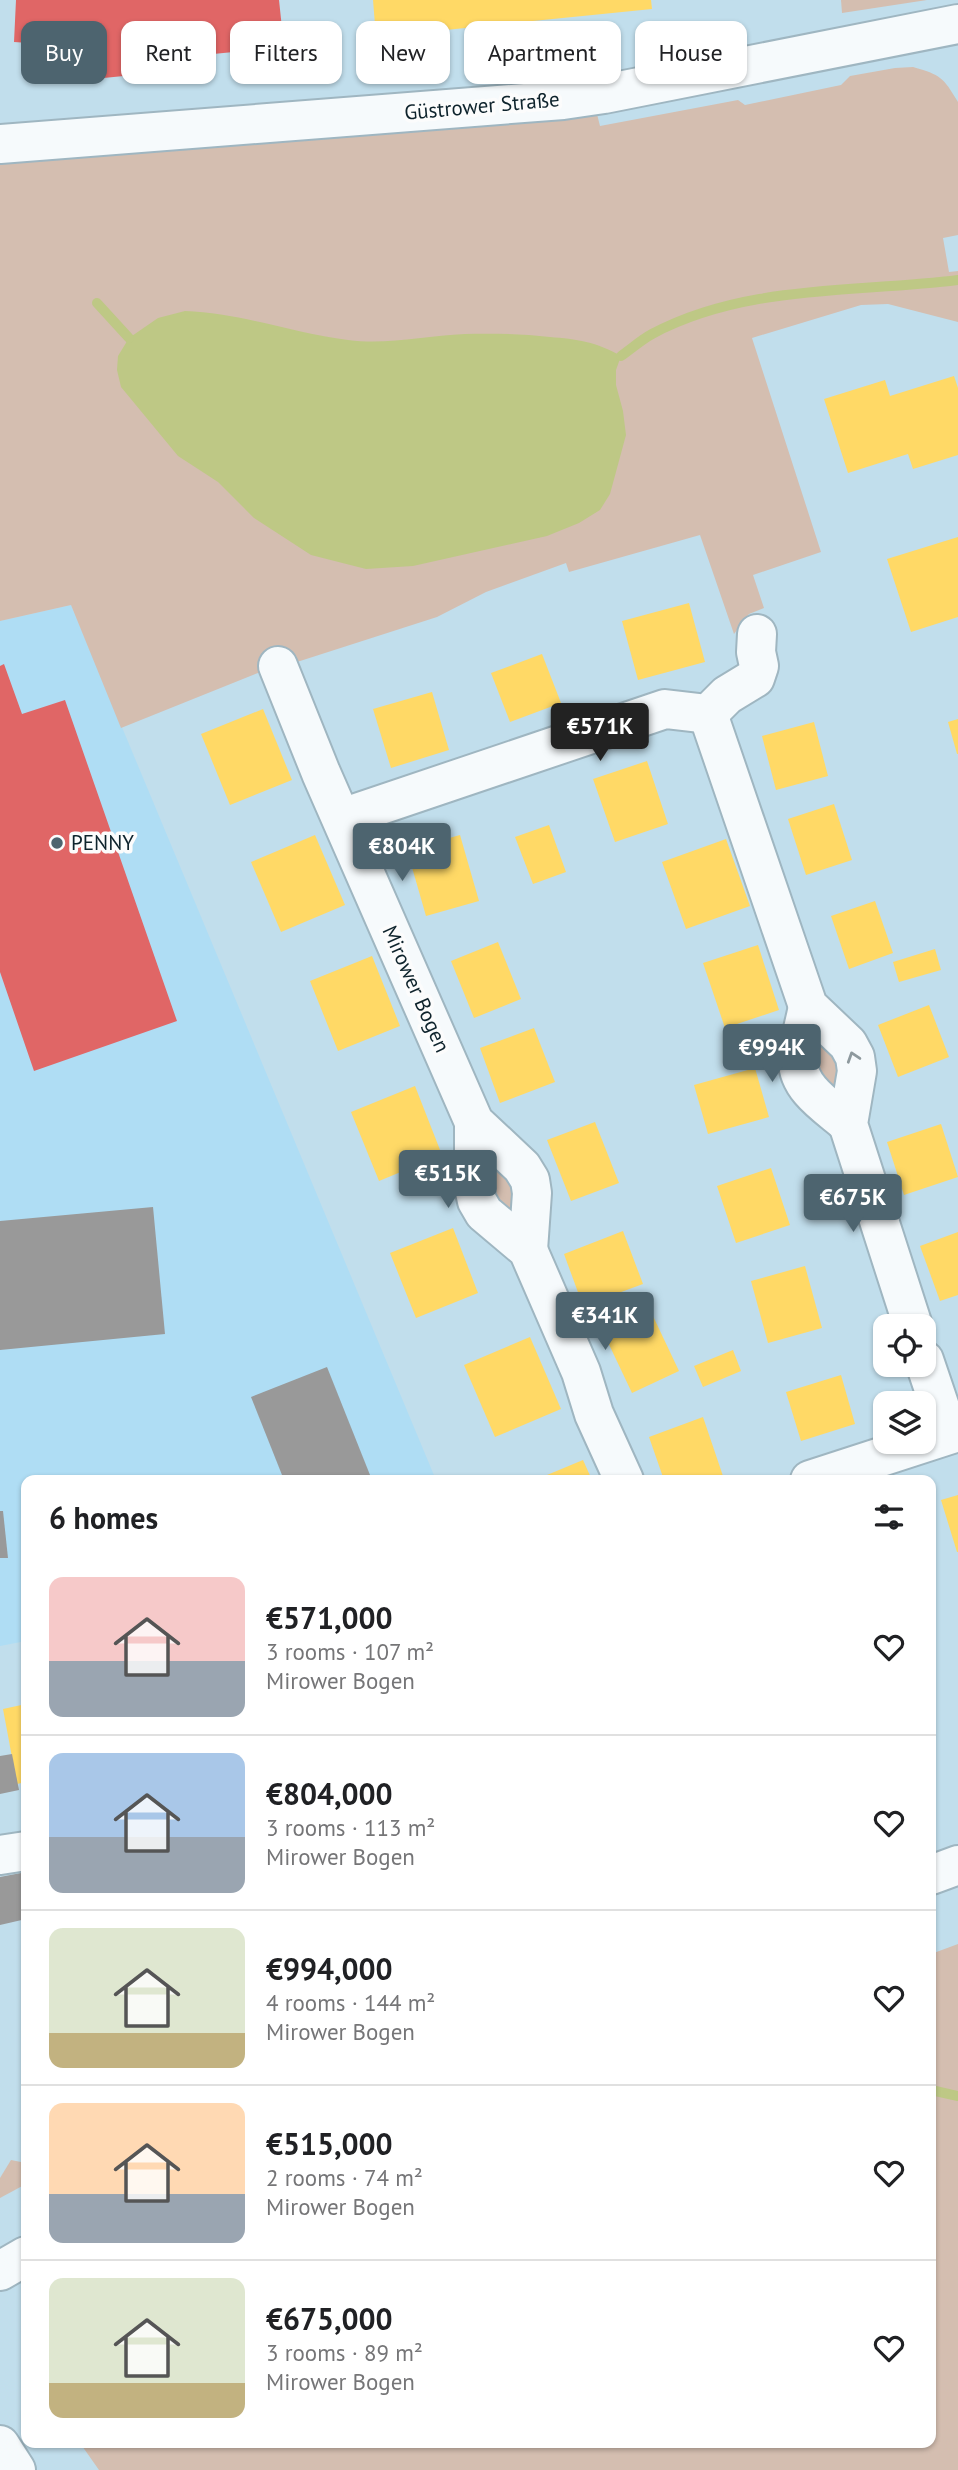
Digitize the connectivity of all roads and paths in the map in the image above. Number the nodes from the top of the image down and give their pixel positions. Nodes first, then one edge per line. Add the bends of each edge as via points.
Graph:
1 (958, 24) edge
2 (0, 144) edge
3 (757, 634) dead end
4 (278, 666) dead end
5 (708, 713) junction
6 (342, 818) junction
7 (808, 1006) junction
8 (474, 1122) junction
9 (848, 1124) junction
10 (528, 1250) junction
11 (910, 1314) edge
12 (931, 1377) edge
13 (954, 1433) edge
14 (622, 1475) edge
15 (825, 1475) edge
16 (21, 1852) edge
17 (0, 1855) edge
18 (958, 1865) edge
19 (936, 1873) edge
20 (21, 2259) edge
21 (0, 2271) edge
22 (0, 2445) edge
23 (16, 2470) edge

1 - 2 street, Güstrower Straße via 563,100
3 - 5 street via 755,678
4 - 6 street, Mirower Bogen
5 - 6 street via 665,709
5 - 7 street
6 - 8 street, Mirower Bogen
9 -> 7 street via 855,1057 848,1044
7 - 9 street via 798,1060 800,1075 807,1088
8 - 10 street, Mirower Bogen via 477,1201 484,1213
8 - 10 street, Mirower Bogen via 530,1180
9 - 11 street
10 - 14 street, Mirower Bogen
12 - 13 street
13 - 15 street
16 - 17 street
18 - 19 street
20 - 21 street
22 - 23 street

